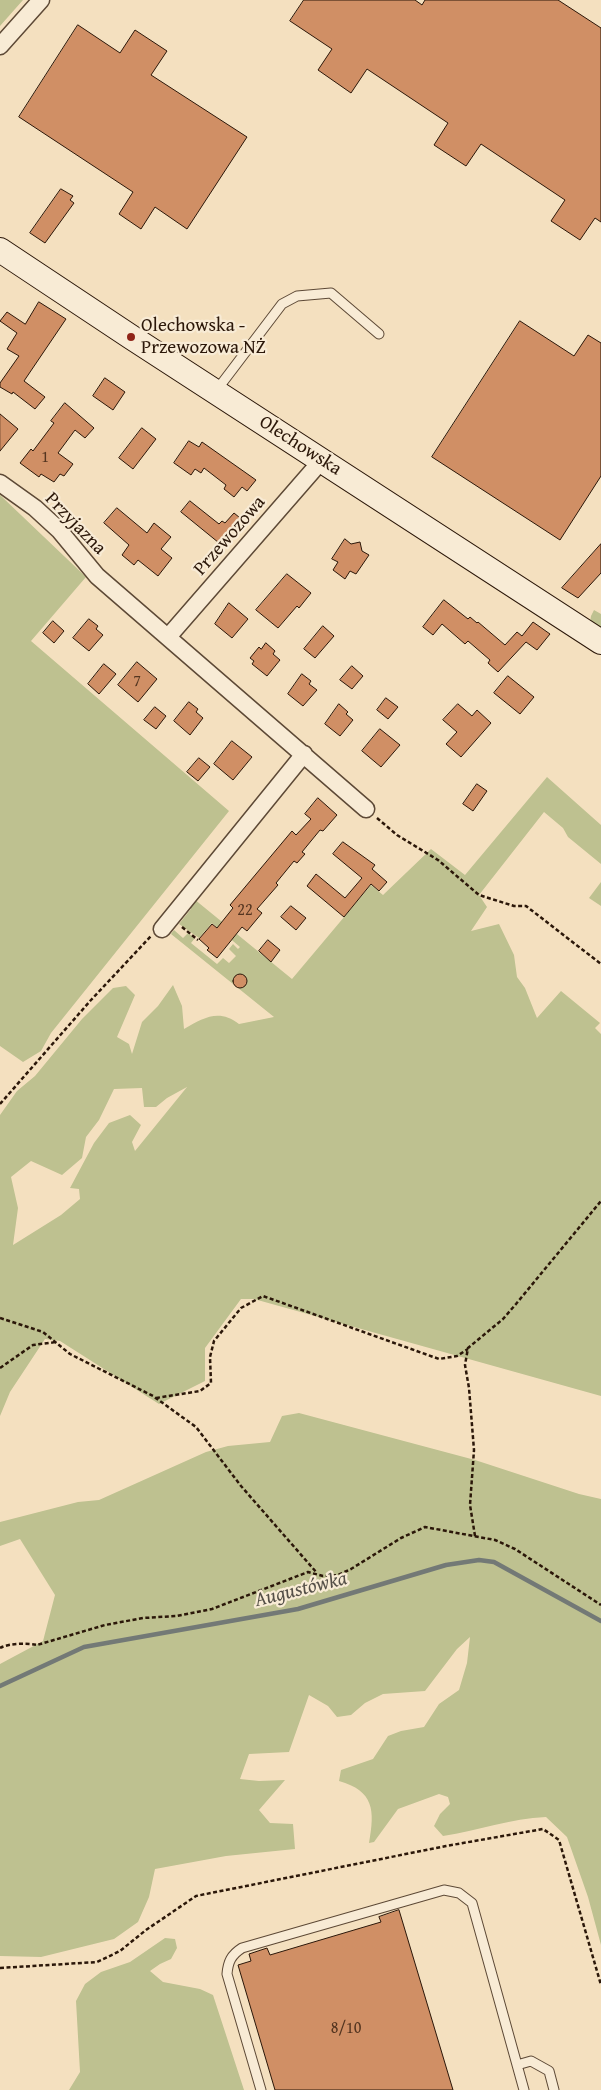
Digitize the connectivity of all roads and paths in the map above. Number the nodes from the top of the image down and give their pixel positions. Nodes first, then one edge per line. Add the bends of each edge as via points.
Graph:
1 (41, 0) edge
2 (0, 46) edge
3 (0, 250) edge
4 (379, 334) dead end
5 (215, 391) junction
6 (322, 460) junction
7 (0, 483) edge
8 (168, 637) junction
9 (601, 642) edge
10 (304, 754) junction
11 (366, 809) joint
12 (167, 923) junction
13 (198, 940) dead end
14 (601, 964) edge
15 (0, 1104) edge
16 (601, 1201) edge
17 (0, 1318) edge
18 (56, 1342) junction
19 (468, 1348) junction
20 (0, 1368) edge
21 (155, 1397) junction
22 (475, 1536) junction
23 (319, 1575) junction
24 (601, 1605) edge
25 (0, 1648) edge
26 (0, 1968) edge
27 (601, 1985) edge
28 (517, 2065) junction
29 (261, 2090) edge
30 (524, 2090) edge
31 (554, 2090) edge

1 - 2 street
3 - 5 street, Olechowska
4 - 5 lane via 331,293 297,296 282,304
5 - 6 street, Olechowska
6 - 8 street, Przewozowa
6 - 9 street, Olechowska
7 - 8 street, Przyjazna via 35,508 59,530 97,576
8 - 10 street
10 - 11 street
10 - 12 street
11 - 14 path via 397,835 438,860 479,895 514,906 526,906
12 - 13 path
12 - 15 path via 145,940
16 - 19 path via 503,1319
17 - 18 path via 44,1332
18 - 20 path via 33,1345
18 - 21 path via 70,1354
19 - 21 path via 457,1356 439,1358 263,1296 241,1308 214,1341 210,1383 200,1391
19 - 22 path via 465,1365 474,1450 470,1505
21 - 23 path via 196,1427
22 - 23 path via 425,1527 338,1575
22 - 24 path via 496,1540 515,1549
23 - 25 path via 308,1572 212,1609 105,1625 37,1645 30,1643
26 - 27 path via 97,1962 120,1951 196,1896 543,1829 559,1840
28 - 29 lane via 472,1903 459,1893 444,1890 235,1952 227,1974
28 - 30 lane
28 - 31 lane via 531,2062 549,2071

